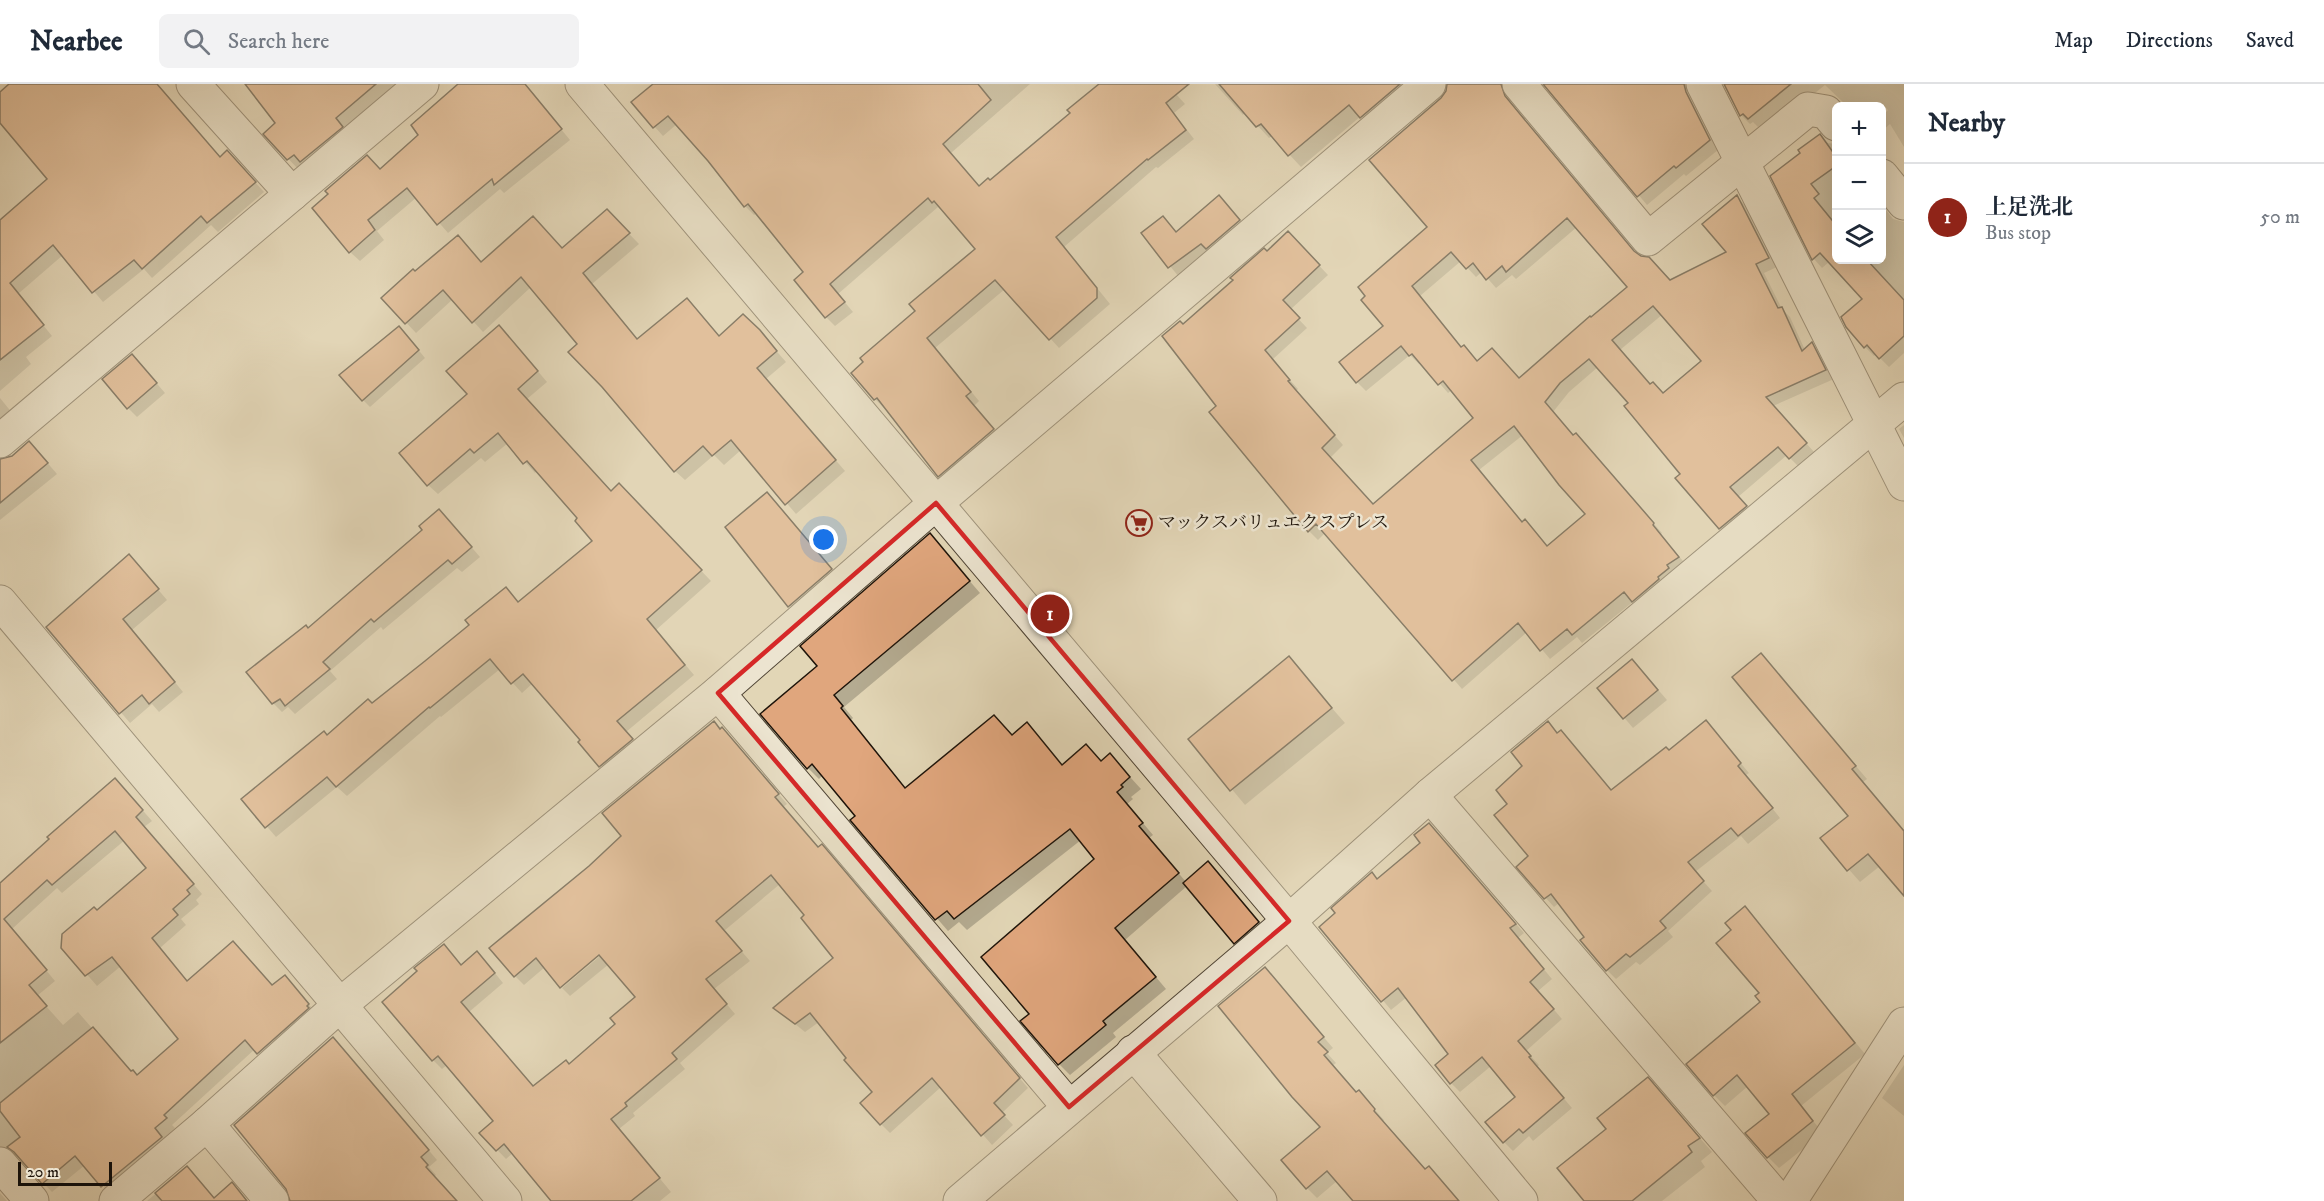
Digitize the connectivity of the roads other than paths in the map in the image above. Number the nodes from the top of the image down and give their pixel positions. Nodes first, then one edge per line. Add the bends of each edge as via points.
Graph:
1 (193, 84) edge
2 (422, 84) edge
3 (582, 84) edge
4 (1429, 84) edge
5 (1519, 84) edge
6 (1703, 84) edge
7 (1832, 119) edge
8 (1743, 163) junction
9 (1886, 182) edge
10 (292, 194) junction
11 (1904, 202) edge
12 (1904, 399) edge
13 (1874, 424) junction
14 (0, 441) edge
15 (1904, 484) edge
16 (936, 503) junction
17 (0, 602) edge
18 (718, 693) junction
19 (1430, 795) junction
20 (1288, 921) junction
21 (340, 1005) junction
22 (1904, 1024) edge
23 (1133, 1052) junction
24 (1070, 1107) junction
25 (207, 1124) junction
26 (0, 1164) edge
27 (32, 1201) edge
28 (116, 1201) edge
29 (272, 1201) edge
30 (505, 1201) edge
31 (960, 1201) edge
32 (1260, 1201) edge
33 (1521, 1201) edge
34 (1779, 1201) edge
35 (1790, 1201) edge

1 - 10 street
2 - 10 street
3 - 16 street
4 - 16 street
5 - 8 street via 1648,239
6 - 8 street
7 - 8 street via 1826,112 1808,109
8 - 13 street
9 - 11 street
10 - 14 street
12 - 13 street
13 - 15 street
13 - 19 street
16 - 18 street
16 - 20 street
17 - 21 street
18 - 21 street
18 - 24 street
19 - 20 street
19 - 34 street
20 - 23 street
20 - 33 street
21 - 25 street
21 - 30 street
22 - 35 street
23 - 24 street
23 - 32 street
24 - 31 street
25 - 28 street
25 - 29 street
26 - 27 street

